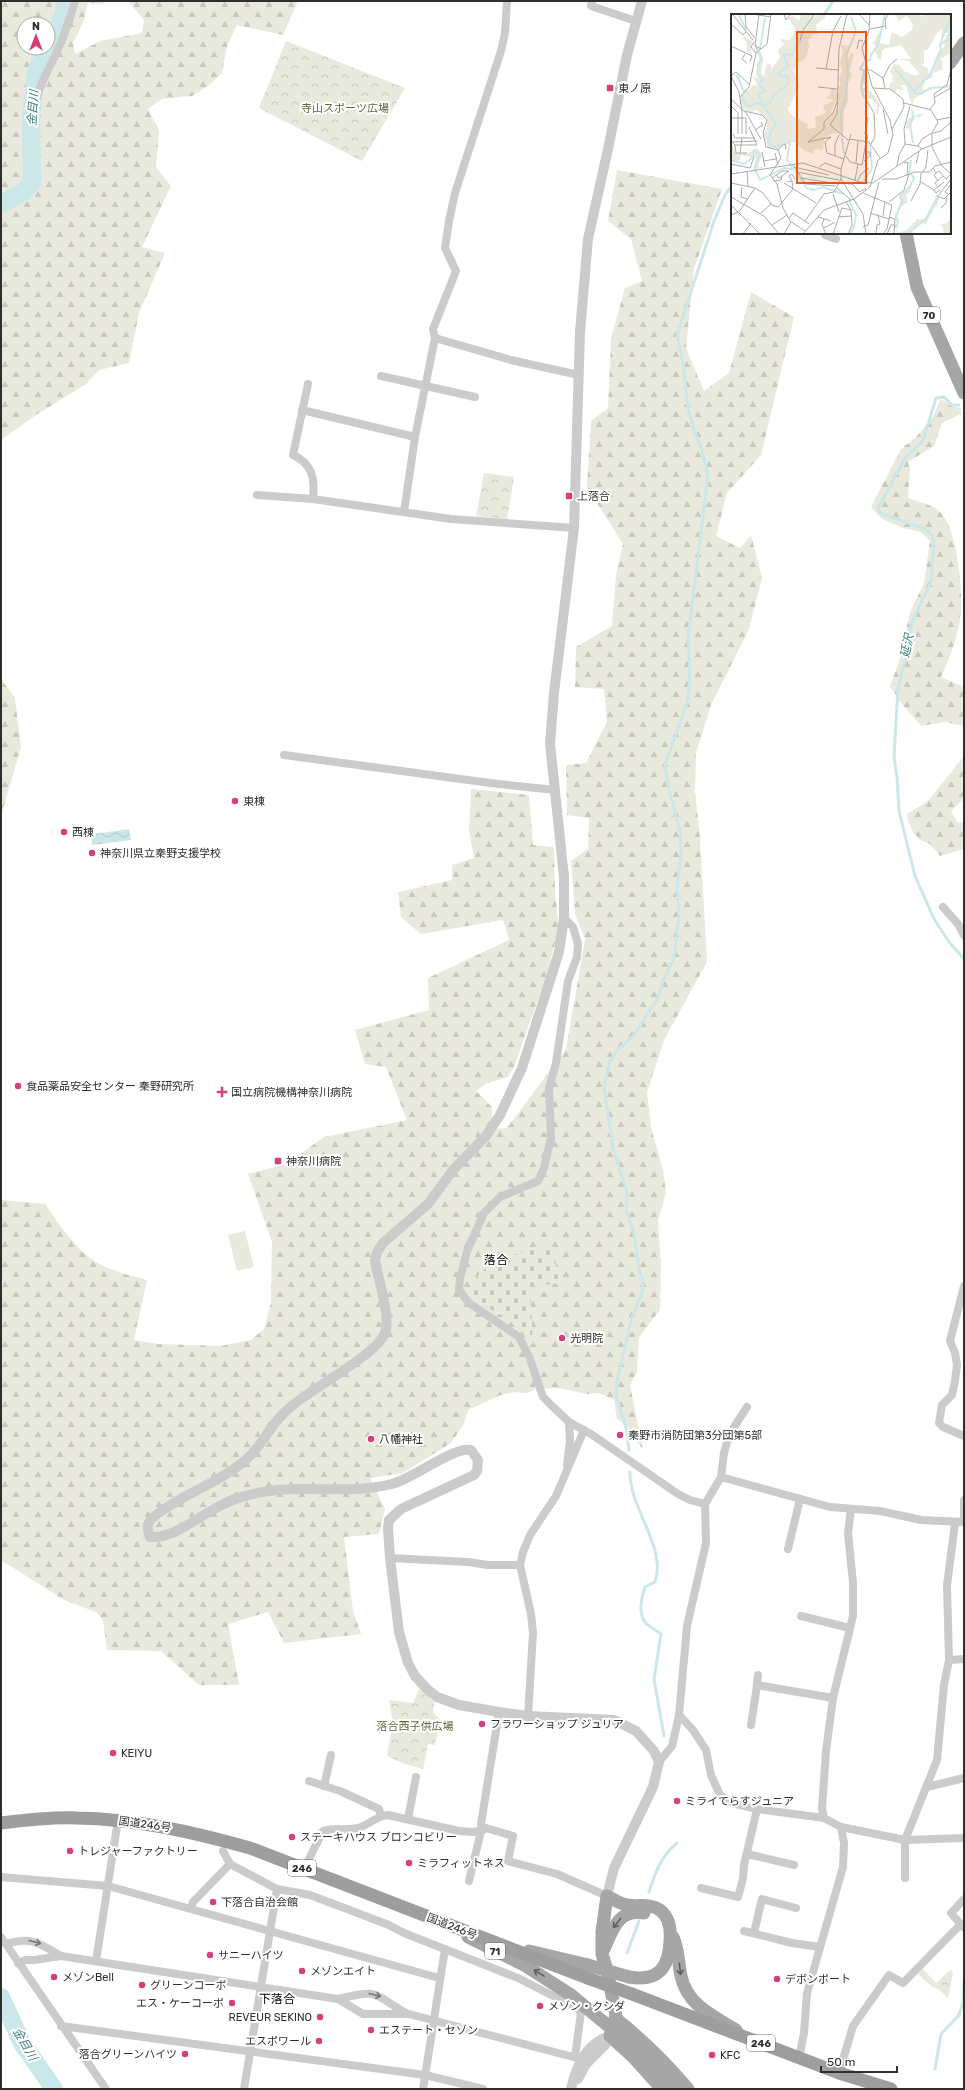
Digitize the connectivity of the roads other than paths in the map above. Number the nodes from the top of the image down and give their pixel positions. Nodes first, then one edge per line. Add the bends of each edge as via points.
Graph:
1 (75, 1) edge
2 (507, 1) edge
3 (592, 1) edge
4 (642, 1) edge
5 (636, 21) junction
6 (964, 43) edge
7 (951, 62) edge
8 (34, 119) dead end
9 (824, 234) edge
10 (906, 234) edge
11 (836, 239) dead end
12 (435, 338) junction
13 (579, 375) junction
14 (381, 376) dead end
15 (308, 384) dead end
16 (424, 386) junction
17 (964, 393) edge
18 (475, 397) dead end
19 (302, 410) junction
20 (415, 437) junction
21 (257, 495) dead end
22 (313, 499) junction
23 (404, 512) junction
24 (574, 528) junction
25 (284, 755) dead end
26 (555, 790) junction
27 (943, 907) dead end
28 (564, 918) junction
29 (964, 935) edge
30 (964, 1286) edge
31 (747, 1407) dead end
32 (569, 1422) junction
33 (584, 1430) junction
34 (964, 1436) edge
35 (567, 1468) junction
36 (721, 1476) junction
37 (800, 1499) junction
38 (964, 1500) edge
39 (705, 1504) junction
40 (852, 1509) junction
41 (964, 1522) edge
42 (955, 1523) junction
43 (788, 1549) dead end
44 (390, 1558) junction
45 (520, 1565) junction
46 (801, 1616) dead end
47 (850, 1628) junction
48 (964, 1659) edge
49 (949, 1660) junction
50 (758, 1675) dead end
51 (757, 1685) junction
52 (833, 1698) junction
53 (498, 1712) junction
54 (679, 1715) junction
55 (528, 1716) junction
56 (751, 1725) dead end
57 (331, 1755) dead end
58 (659, 1762) junction
59 (416, 1777) dead end
60 (964, 1778) edge
61 (309, 1781) dead end
62 (324, 1786) junction
63 (926, 1787) junction
64 (757, 1809) junction
65 (381, 1816) junction
66 (824, 1818) junction
67 (408, 1819) junction
68 (118, 1820) junction
69 (1, 1823) edge
70 (841, 1827) junction
71 (482, 1830) junction
72 (964, 1838) edge
73 (905, 1840) junction
74 (223, 1851) dead end
75 (747, 1854) junction
76 (230, 1864) junction
77 (794, 1865) dead end
78 (304, 1869) junction
79 (1, 1877) edge
80 (905, 1878) dead end
81 (469, 1881) dead end
82 (108, 1886) junction
83 (701, 1888) dead end
84 (277, 1889) junction
85 (608, 1896) junction
86 (738, 1897) junction
87 (964, 1899) edge
88 (735, 1906) dead end
89 (191, 1908) junction
90 (796, 1908) dead end
91 (416, 1912) junction
92 (666, 1917) junction
93 (962, 1927) edge
94 (270, 1930) junction
95 (744, 1931) dead end
96 (671, 1932) junction
97 (754, 1933) junction
98 (3, 1941) edge
99 (506, 1946) junction
100 (820, 1946) junction
101 (445, 1949) junction
102 (602, 1954) junction
103 (61, 1956) junction
104 (96, 1961) junction
105 (18, 1963) junction
106 (439, 1978) junction
107 (261, 1987) junction
108 (338, 2000) junction
109 (409, 2014) junction
110 (434, 2020) junction
111 (616, 2020) junction
112 (61, 2026) junction
113 (610, 2036) junction
114 (748, 2038) junction
115 (251, 2051) junction
116 (578, 2058) junction
117 (799, 2058) junction
118 (839, 2073) junction
119 (425, 2075) junction
120 (106, 2089) edge
121 (244, 2089) edge
122 (423, 2089) edge
123 (483, 2089) edge
124 (571, 2089) edge
125 (662, 2089) edge
126 (676, 2089) edge
127 (688, 2089) edge
128 (891, 2089) edge

1 - 8 street via 64,37 40,84
2 - 12 street via 502,51 449,221 445,248 456,271 433,329
3 - 5 street via 590,6
4 - 5 street
5 - 13 street via 588,239
6 - 7 main road
9 - 11 street
10 - 17 main road, 70 via 918,287
12 - 13 street via 511,360
12 - 16 street
13 - 24 street
14 - 16 street
15 - 19 street
16 - 18 street
16 - 20 street
19 - 20 street
19 - 22 street via 293,455 310,469 315,483
20 - 23 street
21 - 22 street
22 - 23 street
23 - 24 street via 514,525
24 - 26 street via 550,744
25 - 26 street
26 - 28 street via 564,877
27 - 29 street
28 - 32 street via 573,927 578,944 577,958 568,981 556,1063 549,1088 551,1138 544,1168 538,1181 500,1197 484,1213 467,1251 460,1278 460,1290 468,1303 519,1337 529,1356 543,1397
28 - 44 street via 559,952 537,1023 522,1068 500,1115 486,1136 452,1170 428,1204 376,1252 375,1261 386,1314 386,1331 381,1340 292,1405 273,1423 256,1450 245,1460 150,1519 148,1525 150,1537 159,1538 219,1506 273,1489 370,1488 392,1484 454,1452 471,1450 478,1460 474,1475 401,1509 389,1520
30 - 34 street via 950,1341 957,1365 955,1381 952,1395 942,1405 939,1423
31 - 36 street via 728,1439
32 - 33 street
32 - 35 street
33 - 35 street via 576,1453
33 - 39 street via 678,1494
35 - 45 street via 556,1496 530,1534
36 - 37 street
36 - 39 street
37 - 40 street via 830,1507
37 - 43 street
38 - 41 street
39 - 54 street via 706,1543 687,1626
40 - 42 street
40 - 47 street via 848,1533 853,1583 853,1616
41 - 42 street
42 - 49 street via 947,1585
44 - 45 street
44 - 53 street via 399,1632 408,1663 415,1676 437,1697 459,1705
45 - 55 street via 533,1633
46 - 47 street
47 - 52 street
48 - 49 street
49 - 63 street via 936,1760
50 - 51 street
51 - 52 street
51 - 56 street
52 - 66 street via 825,1765 822,1808
53 - 55 street
53 - 71 street
54 - 58 street via 672,1746
54 - 64 street via 694,1730 706,1750 711,1775 720,1795 732,1803
55 - 58 street via 614,1720 636,1730 654,1751
57 - 62 street
58 - 85 street via 653,1787 614,1868
59 - 67 street
60 - 63 street
61 - 62 street
62 - 65 street via 379,1809
63 - 73 street
64 - 66 street
64 - 75 street
65 - 67 street
65 - 78 street via 360,1828 332,1828 324,1831
66 - 70 street
67 - 71 street via 459,1831
68 - 69 highway, 国道246号 / 246 via 76,1818
68 - 78 highway, 国道246号 / 246 via 200,1834 250,1848
68 - 82 street
70 - 73 street
70 - 100 street via 844,1843 843,1867
71 - 81 street
71 - 85 street via 486,1828 513,1836 508,1861 557,1874
72 - 73 street
73 - 80 street
74 - 76 street
75 - 77 street
75 - 86 street
76 - 84 street
76 - 89 street via 193,1902
78 - 91 highway, 国道246号 / 246
79 - 82 street
82 - 89 street
82 - 104 street
83 - 86 street
84 - 94 street
84 - 101 street via 310,1895
85 - 92 main road via 625,1905 653,1907
85 - 102 main road via 602,1932
86 - 88 street
87 - 93 street via 951,1913
89 - 94 street
90 - 97 street via 762,1899
91 - 99 highway, 国道246号 / 246
126 -> 91 main road, 71, bridge via 642,2054 571,1995 526,1966
92 - 96 main road, 71
92 -> 102 main road via 634,1912 626,1915 615,1924
93 - 118 street via 903,1983 889,1975 853,2026
94 - 106 street
94 - 107 street
95 - 97 street
96 - 99 main road, 71, bridge via 669,1957 660,1971 649,1978 629,1977
96 -> 114 main road, 71 via 677,1945 684,1986 690,1998 706,2012
97 - 100 street via 792,1943
98 -> 103 street via 37,1941
98 - 105 street
99 - 114 highway, 国道246号 / 246, bridge
100 - 117 street via 807,1993
101 - 106 street
101 - 116 street via 518,1978 581,2012
102 - 111 main road
103 - 104 street
103 - 105 street
104 - 107 street
105 - 112 street
106 - 110 street
107 - 108 street
107 - 115 street
108 - 109 street via 363,2014
108 -> 109 street via 362,1993 373,1993
109 - 110 street
110 - 116 street
110 - 119 street
111 - 113 main road
111 - 127 main road via 645,2043
112 - 115 street
112 - 120 street
113 - 116 street via 600,2039
113 - 124 street via 605,2045 586,2064
113 - 125 main road
114 - 117 highway, 国道246号 / 246
115 - 119 street
115 - 121 street
116 - 124 street
117 - 118 highway, 国道246号 / 246
118 - 128 highway, 国道246号 / 246
119 - 122 street
119 - 123 street

